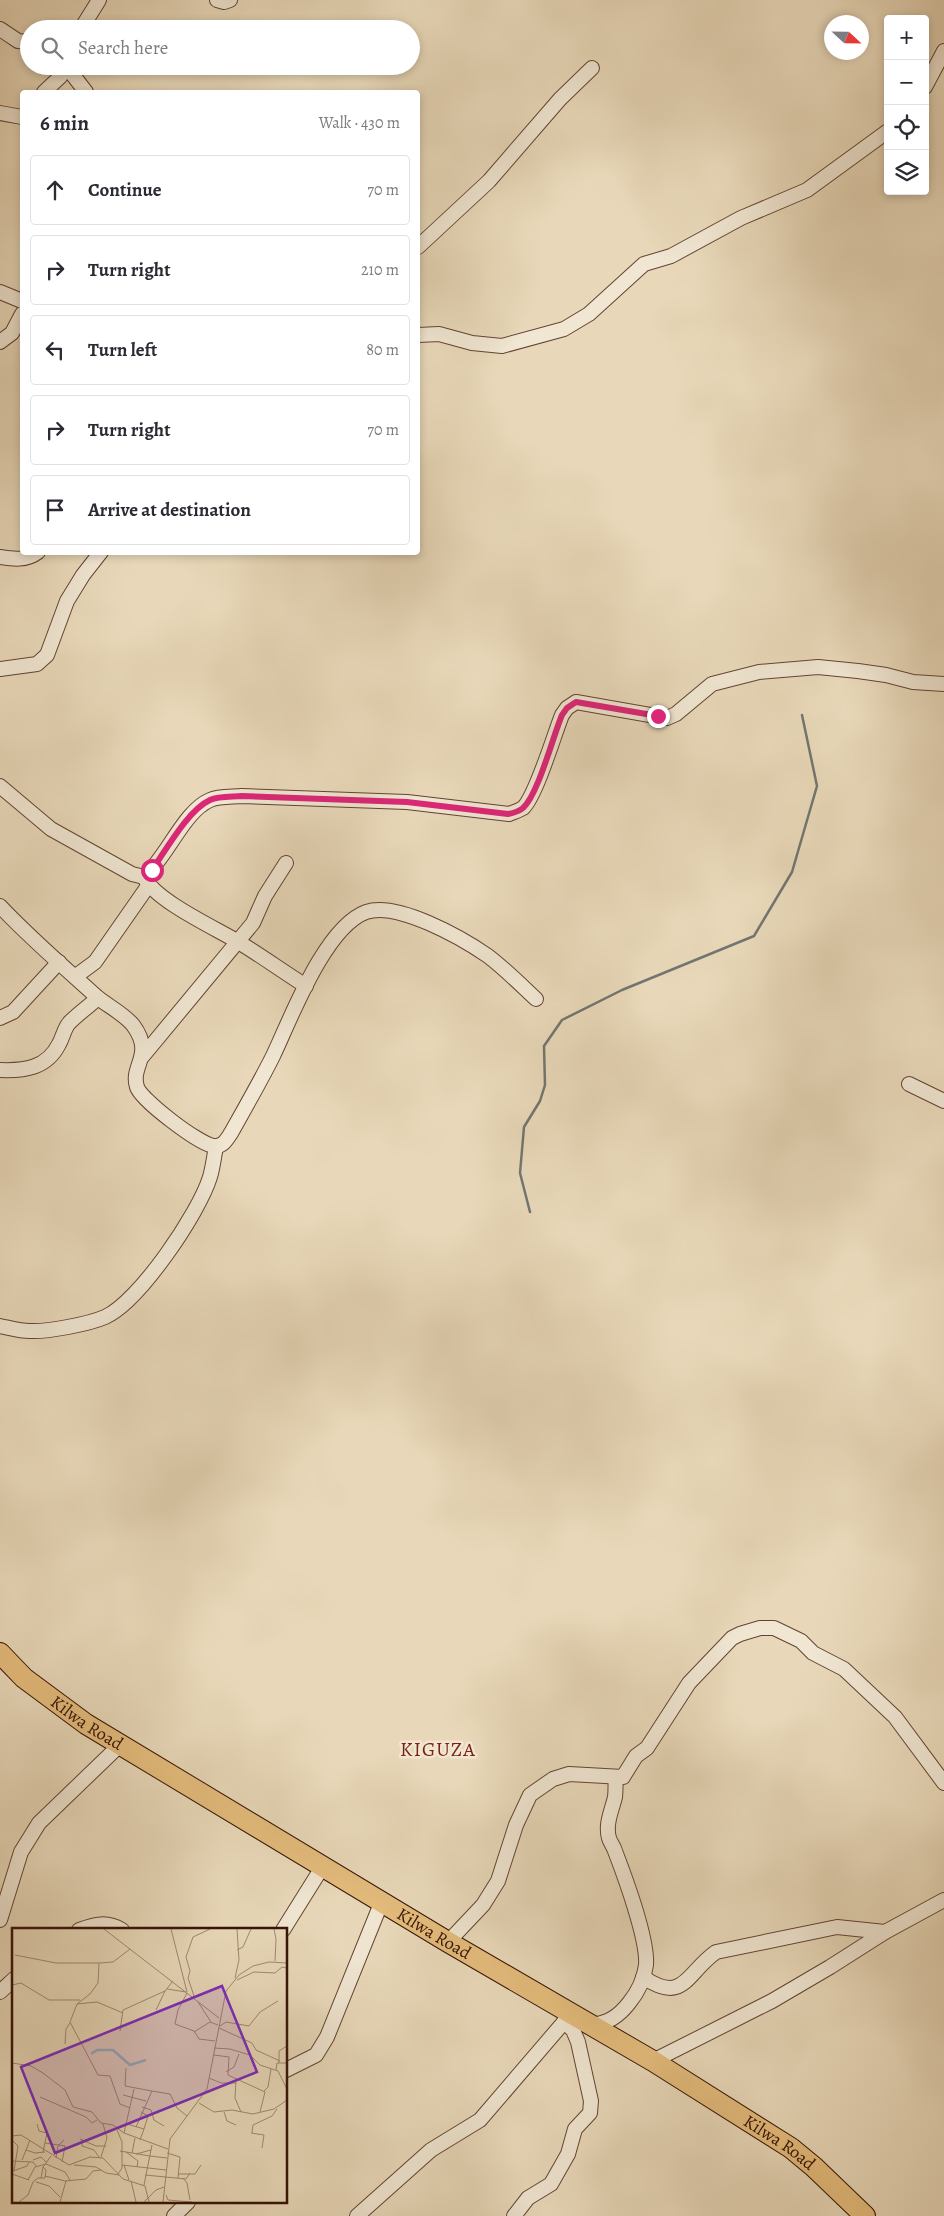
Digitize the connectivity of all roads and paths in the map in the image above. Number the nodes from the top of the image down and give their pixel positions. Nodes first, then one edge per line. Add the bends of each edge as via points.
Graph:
1 (99, 0) edge
2 (218, 0) edge
3 (230, 0) edge
4 (87, 20) edge
5 (0, 29) edge
6 (20, 41) edge
7 (944, 51) edge
8 (592, 68) dead end
9 (61, 75) edge
10 (74, 75) edge
11 (929, 79) edge
12 (46, 90) edge
13 (85, 90) edge
14 (0, 113) edge
15 (20, 117) edge
16 (884, 134) edge
17 (420, 245) edge
18 (0, 292) edge
19 (20, 300) edge
20 (20, 318) edge
21 (420, 335) edge
22 (0, 342) edge
23 (34, 555) edge
24 (93, 555) edge
25 (0, 557) edge
26 (0, 669) edge
27 (944, 684) edge
28 (2, 791) edge
29 (286, 863) dead end
30 (146, 881) junction
31 (0, 906) edge
32 (236, 941) junction
33 (59, 962) junction
34 (76, 976) junction
35 (306, 986) junction
36 (98, 998) junction
37 (536, 999) dead end
38 (0, 1018) edge
39 (142, 1057) junction
40 (0, 1070) edge
41 (909, 1084) dead end
42 (944, 1101) edge
43 (216, 1147) junction
44 (0, 1326) edge
45 (0, 1653) edge
46 (121, 1744) junction
47 (616, 1778) junction
48 (944, 1783) edge
49 (323, 1866) junction
50 (944, 1900) edge
51 (382, 1901) junction
52 (944, 1909) edge
53 (927, 1910) junction
54 (0, 1920) edge
55 (84, 1928) edge
56 (117, 1928) edge
57 (284, 1928) edge
58 (885, 1932) junction
59 (448, 1942) junction
60 (643, 1977) junction
61 (12, 1981) edge
62 (1, 1990) edge
63 (566, 2017) junction
64 (591, 2024) junction
65 (652, 2061) junction
66 (288, 2069) edge
67 (186, 2204) edge
68 (174, 2216) edge
69 (357, 2216) edge
70 (514, 2216) edge
71 (865, 2216) edge

1 - 4 street
2 - 3 street
5 - 6 street
7 - 11 street
8 - 17 street via 560,99 489,181
9 - 12 street
10 - 13 street
14 - 15 street
16 - 21 street via 807,190 741,218 671,256 644,264 589,314 564,329 502,346 472,343 439,334
18 - 19 street
20 - 22 street via 12,333
23 - 25 street via 17,559
24 - 26 street via 67,601 48,655 37,664
27 - 30 street via 818,667 759,672 712,684 667,718 576,702 562,715 533,793 517,812 508,814 365,800 242,796 211,799 201,805 185,824
28 - 30 street via 51,829
29 - 32 street via 253,922
30 - 32 street via 187,913
30 - 34 street via 94,962
31 - 33 street
32 - 35 street
32 - 39 street
33 - 34 street
33 - 38 street via 13,1012
34 - 36 street
35 - 37 street via 344,925 366,912 390,910 416,917 453,935 487,956
35 - 43 street via 231,1133 224,1143
36 - 39 street via 132,1024 140,1038
36 - 40 street via 68,1024 49,1059 39,1066
39 - 43 street via 137,1087 144,1096 203,1144
41 - 42 street
43 - 44 street via 210,1177 194,1211 153,1272 120,1308 86,1323 45,1330 31,1332
45 - 46 highway, Kilwa Road via 24,1678 60,1706
46 - 49 highway, Kilwa Road
46 - 54 street via 51,1810 29,1836 14,1869
47 - 48 street via 627,1773 689,1683 721,1650 740,1634 774,1628 844,1669 896,1717
47 - 59 street via 568,1774 553,1779 530,1796 516,1825 498,1881 483,1905
47 - 60 street via 607,1827 634,1903 644,1946 646,1965
49 - 51 highway, Kilwa Road
49 - 57 street
50 - 53 street
51 - 59 highway, Kilwa Road
51 - 66 street via 327,2038 316,2055
52 - 53 street
53 - 58 street
55 - 56 street via 104,1923
58 - 60 street via 837,1927 716,1952 675,1989 661,1987
58 - 65 street via 772,2001
59 - 63 highway, Kilwa Road
60 - 64 street via 640,1988 623,2010 603,2024
61 - 62 street
63 - 64 highway, Kilwa Road
63 - 69 street via 480,2120 431,2150
63 - 70 street via 578,2042 591,2101 590,2113 575,2129 568,2154 556,2178 528,2198
64 - 65 highway, Kilwa Road
65 - 71 highway, Kilwa Road via 791,2148
67 - 68 street

